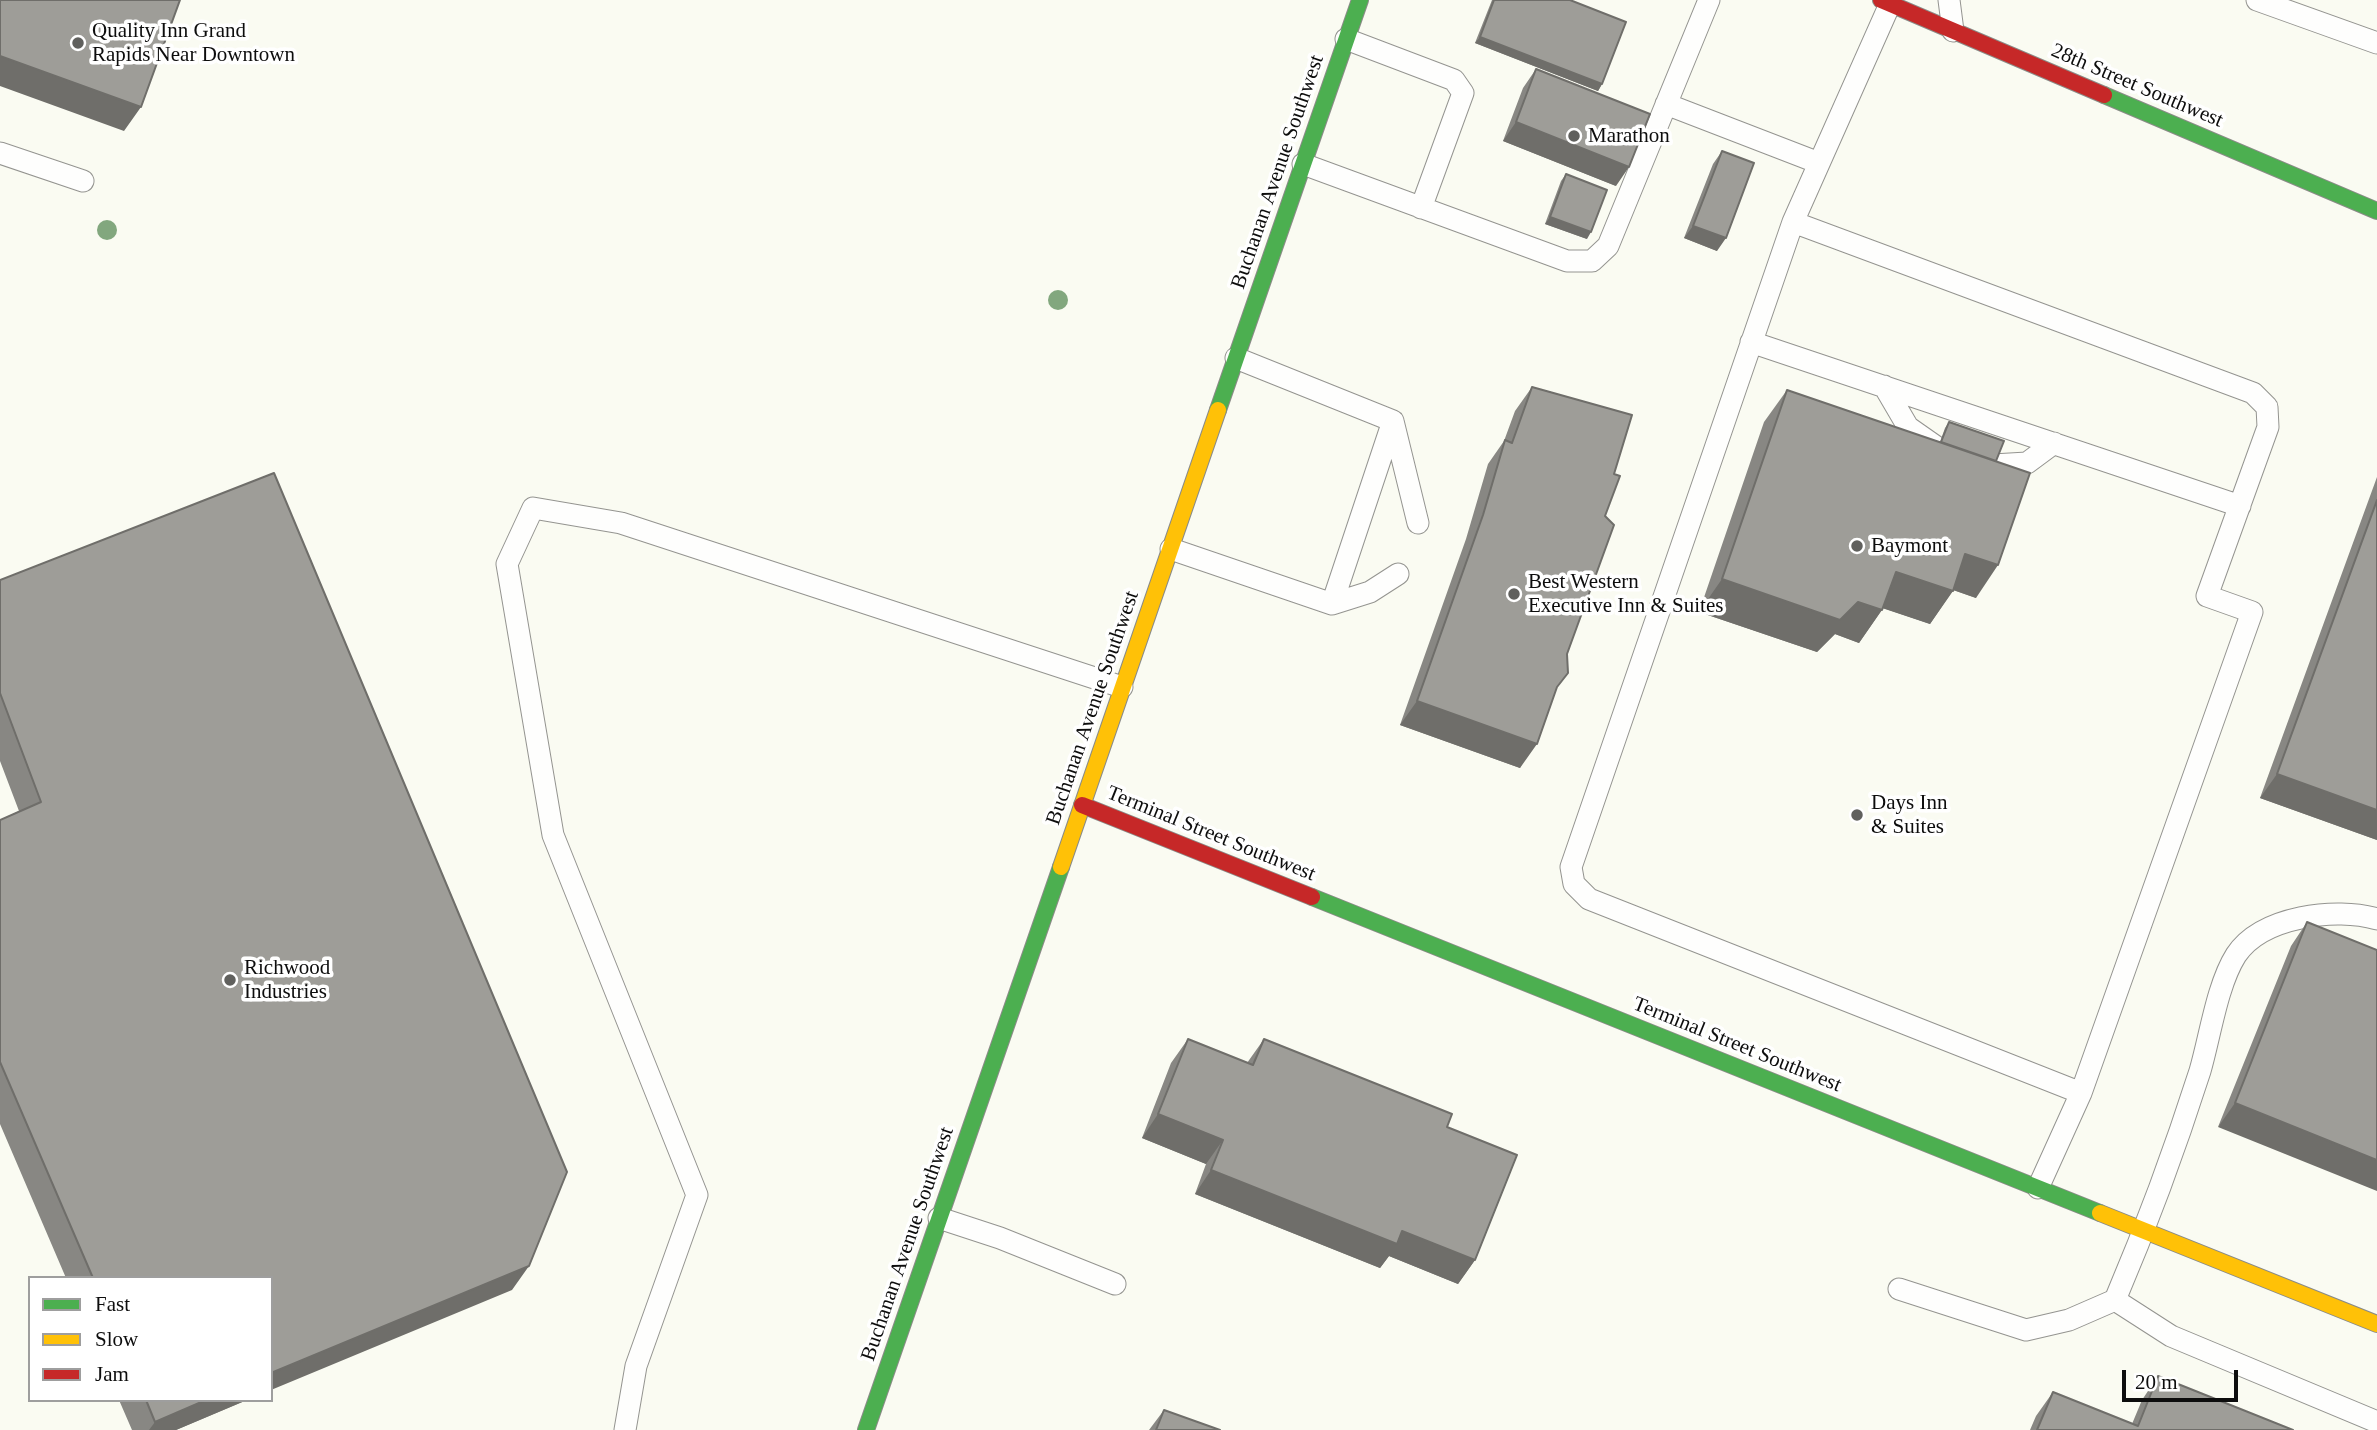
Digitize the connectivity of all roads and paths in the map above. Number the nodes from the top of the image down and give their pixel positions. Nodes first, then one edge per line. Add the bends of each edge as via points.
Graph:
1 (1360, 0) edge
2 (1709, 0) edge
3 (1949, 0) edge
4 (2257, 0) edge
5 (1885, 2) edge
6 (1953, 31) junction
7 (1346, 39) junction
8 (2377, 43) edge
9 (1666, 104) junction
10 (0, 153) edge
11 (1819, 163) junction
12 (1303, 164) junction
13 (83, 181) dead end
14 (1420, 208) junction
15 (2377, 211) edge
16 (1793, 222) junction
17 (1751, 342) junction
18 (1236, 358) junction
19 (1884, 386) junction
20 (1393, 421) junction
21 (2054, 443) junction
22 (1938, 447) edge
23 (1993, 465) edge
24 (2239, 506) junction
25 (1418, 523) dead end
26 (1171, 549) junction
27 (1398, 574) dead end
28 (1332, 604) junction
29 (1122, 687) junction
30 (1082, 805) junction
31 (2377, 919) edge
32 (2081, 1093) junction
33 (2038, 1188) junction
34 (939, 1218) junction
35 (2145, 1231) junction
36 (1115, 1284) dead end
37 (1899, 1289) dead end
38 (2115, 1300) junction
39 (2377, 1324) edge
40 (2377, 1422) edge
41 (625, 1430) edge
42 (866, 1430) edge

1 - 7 street, Buchanan Avenue Southwest
2 - 9 lane
3 - 6 lane
4 - 8 lane
5 - 6 street, 28th Street Southwest
5 - 11 lane
6 - 15 street, 28th Street Southwest
7 - 12 street, Buchanan Avenue Southwest
7 - 14 lane via 1454,80 1462,93
9 - 11 lane
9 - 14 lane via 1608,246 1592,261 1567,261
10 - 13 lane
11 - 16 lane
12 - 14 lane
12 - 18 street, Buchanan Avenue Southwest
16 - 17 lane
16 - 24 lane via 2253,394 2267,407 2268,427
17 - 19 lane
17 - 32 lane via 1571,867 1574,884 1589,899
18 - 20 lane
18 - 26 street, Buchanan Avenue Southwest
19 - 21 lane
19 - 22 lane via 1908,426
20 - 25 lane
20 - 28 lane
21 - 23 lane via 2027,463
21 - 24 lane
24 - 32 lane via 2207,596 2252,612
26 - 28 lane
26 - 29 street, Buchanan Avenue Southwest
27 - 28 lane via 1370,592
29 - 30 street, Buchanan Avenue Southwest
29 - 41 lane via 621,523 533,508 507,564 553,835 697,1195 636,1366
30 - 33 street, Terminal Street Southwest
30 - 34 street, Buchanan Avenue Southwest
31 - 35 lane via 2361,914 2308,915 2264,930 2236,954
32 - 33 lane
33 - 35 street, Terminal Street Southwest
34 - 36 lane
34 - 42 street, Buchanan Avenue Southwest
35 - 38 lane
35 - 39 street, Terminal Street Southwest
37 - 38 lane via 2026,1330 2069,1320
38 - 40 lane via 2171,1336

